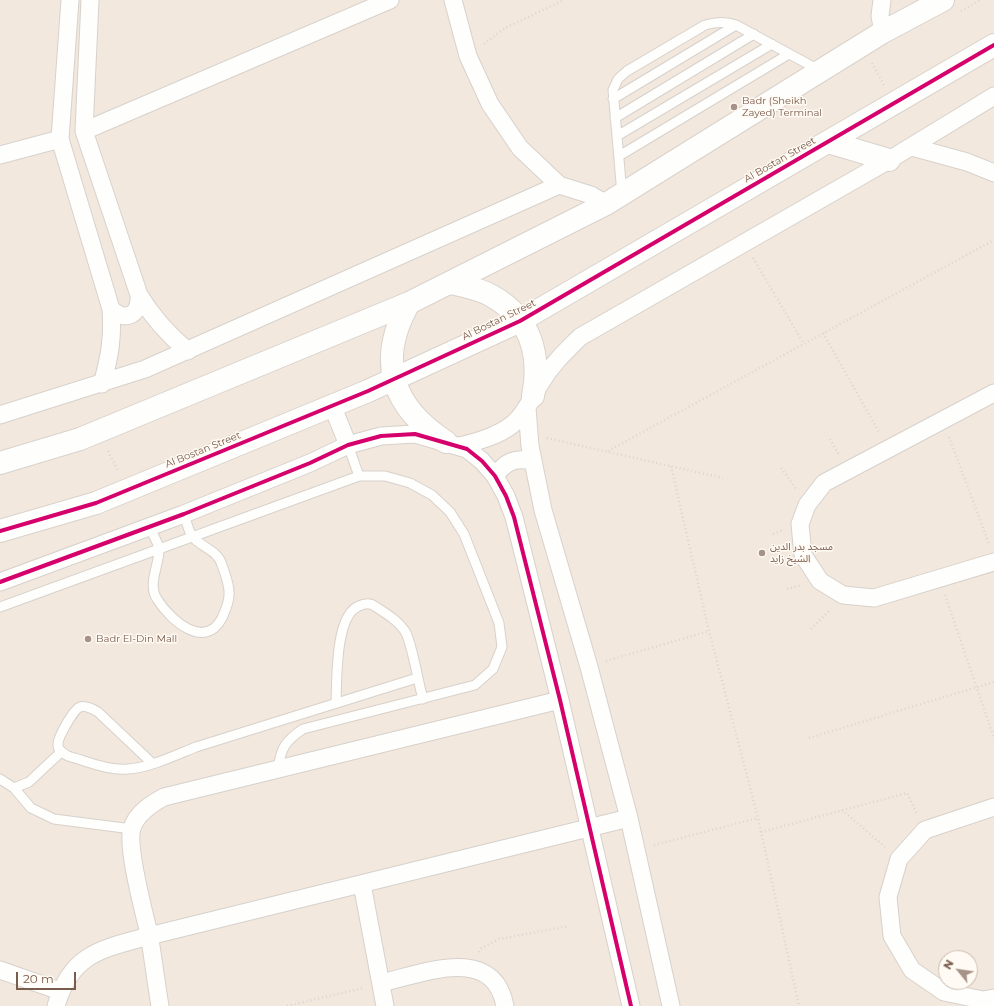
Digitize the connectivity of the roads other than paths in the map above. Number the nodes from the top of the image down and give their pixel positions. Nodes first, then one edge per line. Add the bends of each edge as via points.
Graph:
1 (70, 0) edge
2 (90, 0) edge
3 (390, 0) edge
4 (453, 0) edge
5 (882, 0) edge
6 (952, 6) edge
7 (736, 25) junction
8 (883, 32) junction
9 (754, 34) junction
10 (772, 44) junction
11 (994, 45) edge
12 (789, 54) junction
13 (820, 71) junction
14 (994, 96) edge
15 (613, 99) junction
16 (615, 118) junction
17 (84, 131) junction
18 (617, 136) junction
19 (60, 139) junction
20 (828, 142) junction
21 (912, 146) junction
22 (0, 155) edge
23 (619, 156) junction
24 (888, 160) junction
25 (994, 172) edge
26 (559, 185) junction
27 (614, 199) junction
28 (451, 282) junction
29 (139, 295) junction
30 (409, 303) junction
31 (110, 308) junction
32 (520, 321) junction
33 (188, 351) junction
34 (394, 378) junction
35 (102, 384) junction
36 (994, 393) edge
37 (530, 402) junction
38 (332, 405) junction
39 (0, 415) edge
40 (453, 444) junction
41 (348, 445) junction
42 (532, 461) junction
43 (0, 463) edge
44 (360, 476) junction
45 (495, 476) junction
46 (184, 514) junction
47 (149, 526) junction
48 (0, 531) edge
49 (193, 537) junction
50 (159, 549) junction
51 (993, 556) edge
52 (0, 582) edge
53 (0, 607) edge
54 (417, 678) junction
55 (423, 699) junction
56 (560, 700) junction
57 (336, 703) junction
58 (61, 752) junction
59 (152, 763) junction
60 (278, 769) junction
61 (0, 779) edge
62 (14, 788) junction
63 (994, 807) edge
64 (629, 818) junction
65 (590, 828) junction
66 (132, 829) junction
67 (362, 884) junction
68 (149, 936) junction
69 (0, 970) edge
70 (381, 983) junction
71 (58, 998) edge
72 (994, 998) edge
73 (160, 1006) edge
74 (385, 1006) edge
75 (505, 1006) edge
76 (631, 1006) edge
77 (671, 1006) edge

1 - 19 street
2 - 17 street
3 - 17 street
4 - 26 street via 468,56 490,104 516,142
5 - 8 street via 880,16
6 - 8 street
7 - 9 lane
7 - 15 lane
7 - 15 lane via 722,22 705,25 627,71 618,79 613,90
8 - 13 street via 868,54
9 - 10 lane
9 - 16 lane
10 - 12 lane
10 - 18 lane
11 - 20 street, Al Bostan Street
12 - 13 lane
12 - 23 lane
13 - 27 street
14 - 21 street
15 - 16 lane
16 - 18 lane
17 - 29 street
18 - 23 lane
19 - 22 street
19 - 31 street
20 - 24 street
20 - 32 street, Al Bostan Street
21 - 24 street
21 - 25 street
23 - 27 lane
24 - 37 street via 580,337 553,364
26 - 27 street
26 - 33 street
27 - 28 street
28 - 30 street
28 - 32 street via 491,296 507,307
29 - 31 street via 140,305 135,312 126,316 117,315
29 - 33 street via 152,317 168,335
30 - 34 street via 399,320 393,339 391,359
30 - 43 street via 80,439
31 - 35 street via 112,334
32 - 34 street, Al Bostan Street
32 - 37 street via 530,338 536,357 536,377
33 - 35 street
34 - 38 street, Al Bostan Street
34 - 40 street via 402,400 415,418
35 - 39 street
36 - 51 street via 824,483 807,505 800,524 803,555 820,581 843,595 874,598 940,579
37 - 40 street via 513,424 495,436
37 - 42 street via 529,434
38 - 41 street
38 - 48 street, Al Bostan Street via 96,502
40 - 41 street via 415,434 381,436
40 - 45 street via 467,449
41 - 44 lane
41 - 46 street
42 - 45 street via 515,460 506,463
42 - 64 street via 543,510 589,667
44 - 49 lane
44 - 55 lane via 385,476 410,483 432,495 450,512 464,534 499,623 502,647 493,669 475,685
45 - 56 street via 514,517
46 - 47 street
46 - 49 lane
47 - 50 lane
47 - 52 street
49 - 50 lane
49 - 50 lane via 211,549 222,563 229,594 226,610 219,625 210,632 198,633 186,628 173,618 156,598 153,576
50 - 53 lane
54 - 55 lane
54 - 57 lane
54 - 57 lane via 406,634 389,615 373,604 364,604 356,607 347,616 337,666
55 - 60 lane via 303,729 289,738 280,752
56 - 60 street
56 - 65 street
57 - 59 lane
58 - 59 lane via 117,769 136,768
58 - 59 lane via 58,740 76,710 82,706 98,712
58 - 62 lane via 29,782
60 - 66 street via 164,797 150,804
61 - 62 lane
62 - 66 lane via 31,808 54,819
63 - 72 street via 925,830 900,859 888,897 892,936 912,970 944,992 982,1000
64 - 65 street
64 - 77 street
65 - 67 street
65 - 76 street
66 - 68 street via 133,859
67 - 68 street
67 - 70 street
68 - 71 street via 99,950 83,960 69,974
68 - 73 street
69 - 71 street
70 - 74 street
70 - 75 street via 456,966 471,967 486,974 498,985

